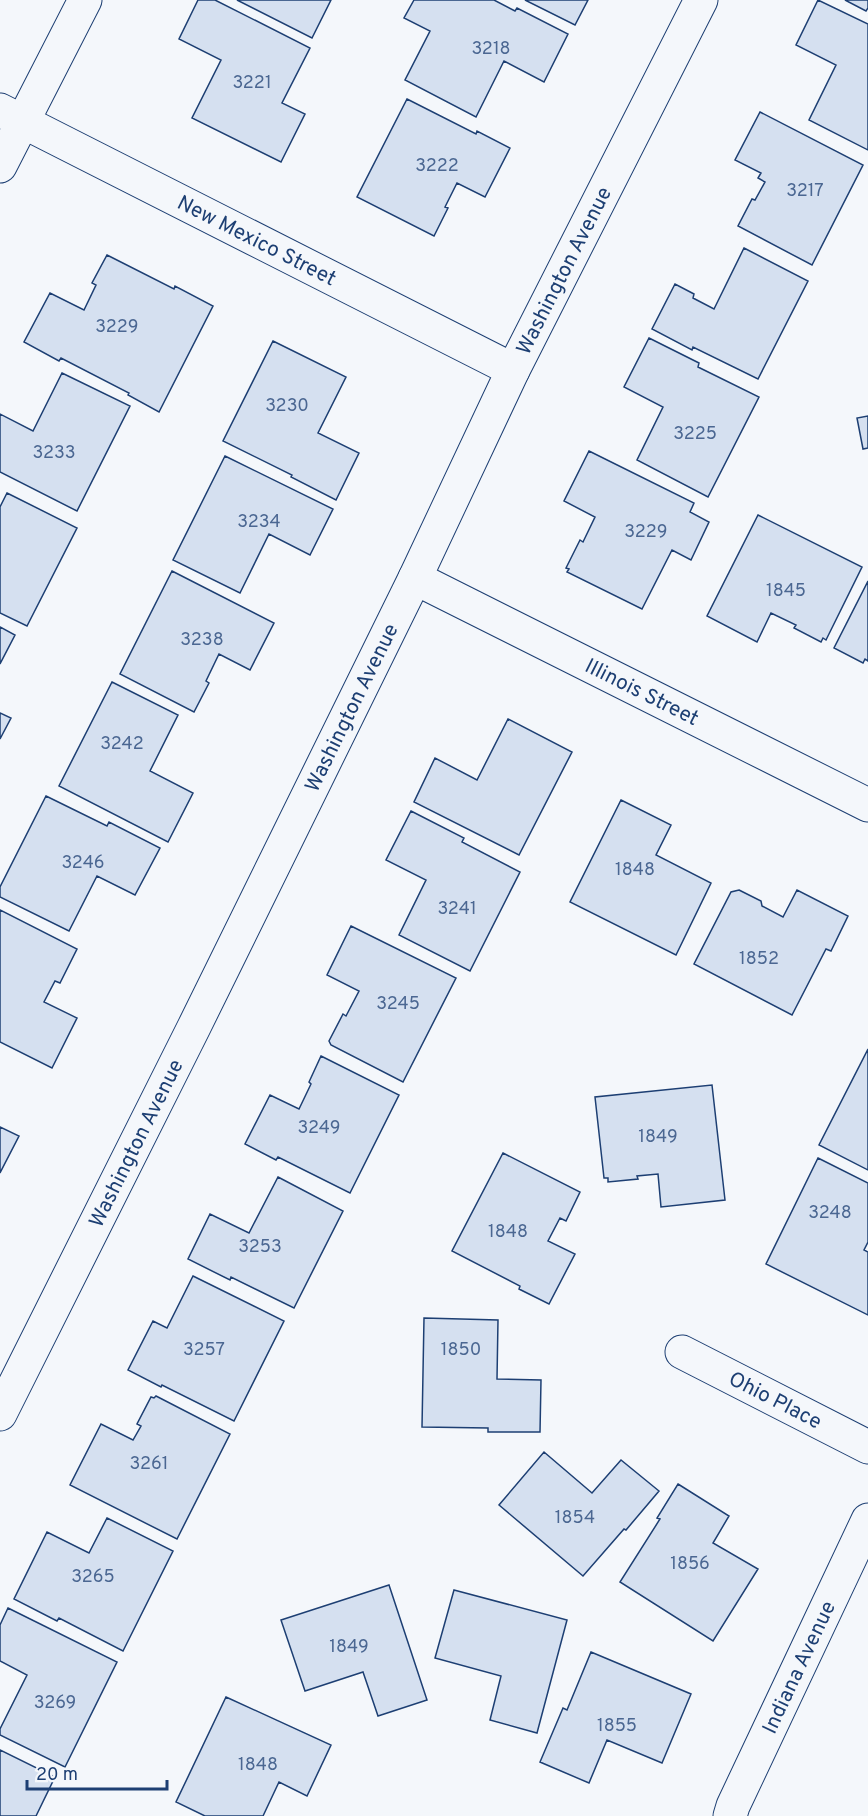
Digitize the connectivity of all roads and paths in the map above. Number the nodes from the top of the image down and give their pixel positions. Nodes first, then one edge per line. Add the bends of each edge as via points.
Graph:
1 (85, 0) edge
2 (701, 0) edge
3 (12, 116) edge
4 (0, 166) edge
5 (513, 370) junction
6 (415, 578) junction
7 (868, 805) edge
8 (682, 1352) dead end
9 (0, 1414) edge
10 (868, 1447) edge
11 (868, 1520) edge
12 (730, 1816) edge

1 - 3 street
2 - 5 street, Washington Avenue
3 - 4 street
3 - 5 street, New Mexico Street
5 - 6 street, Washington Avenue
6 - 7 street, Illinois Street
6 - 9 street, Washington Avenue
8 - 10 street, Ohio Place
11 - 12 street, Indiana Avenue

